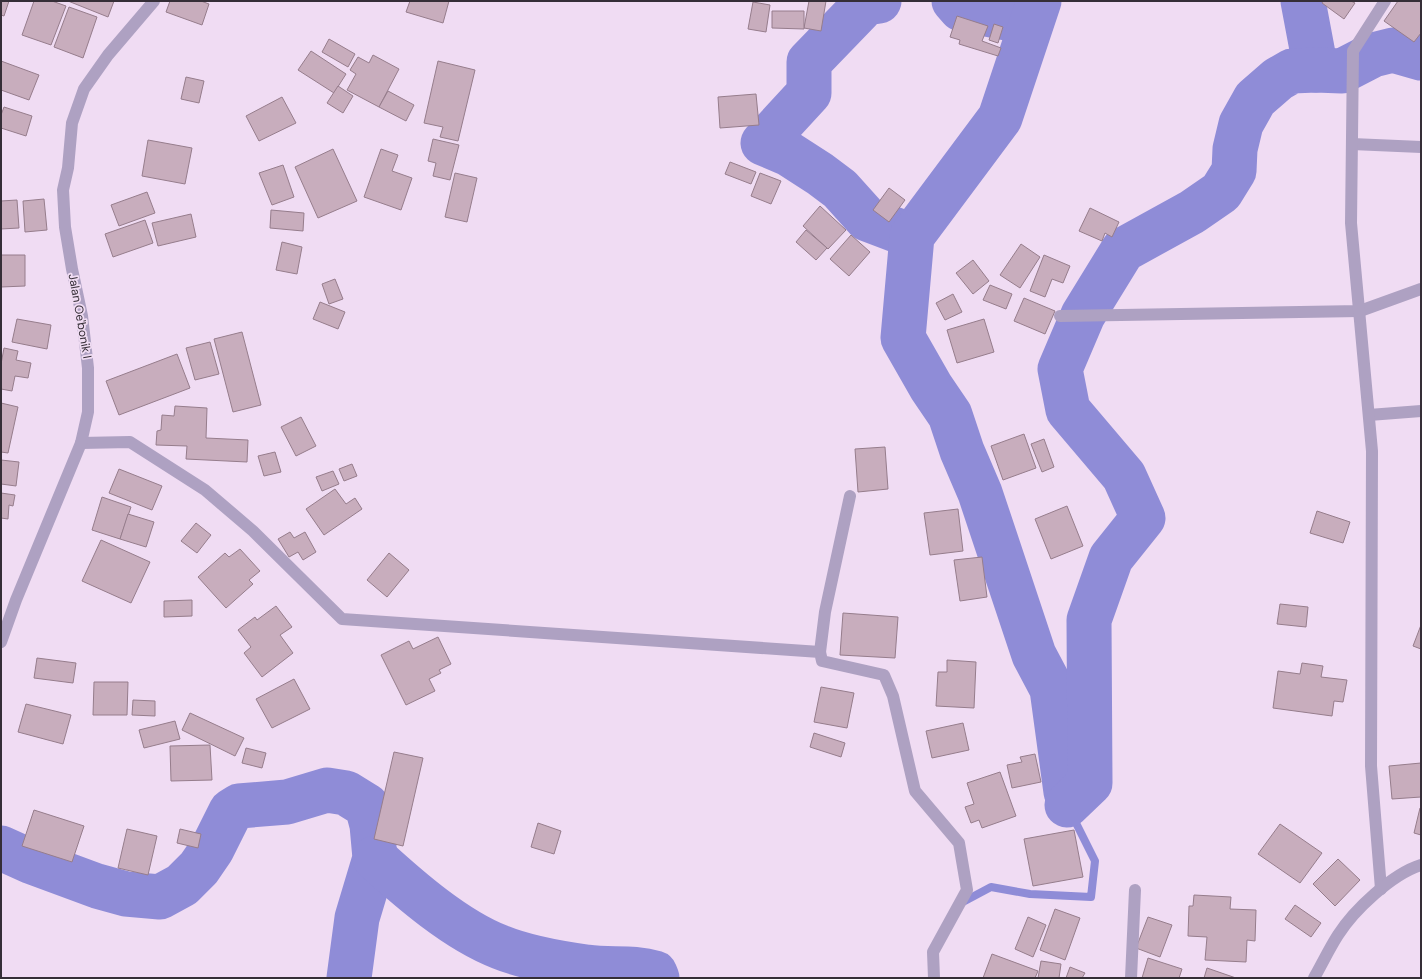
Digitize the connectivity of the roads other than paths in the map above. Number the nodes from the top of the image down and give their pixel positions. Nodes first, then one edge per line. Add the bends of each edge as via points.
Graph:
1 (154, 1) edge
2 (1385, 1) edge
3 (1352, 144) junction
4 (1421, 147) edge
5 (1421, 289) edge
6 (1360, 311) junction
7 (1060, 316) dead end
8 (1421, 411) edge
9 (1369, 415) junction
10 (81, 443) junction
11 (850, 496) dead end
12 (1, 642) edge
13 (820, 652) junction
14 (1421, 865) edge
15 (1381, 888) junction
16 (1135, 890) dead end
17 (934, 978) edge
18 (1131, 978) edge
19 (1314, 978) edge

1 - 10 street, Jalan Oe'bonik I via 108,55 84,89 72,123 68,168 63,190 67,241 82,316 88,368 88,412
2 - 3 street via 1353,51
3 - 4 street
3 - 6 street via 1351,223
5 - 6 street
6 - 7 street
6 - 9 street
8 - 9 street
9 - 15 street via 1372,451 1372,766
10 - 12 street, Jalan Oe'bonik I
10 - 13 street via 130,442 205,490 253,531 342,619
11 - 13 street via 825,612
13 - 17 street via 822,661 884,675 893,696 915,791 959,843 967,890 933,952
14 - 15 street
15 - 19 street via 1338,934
16 - 18 street

